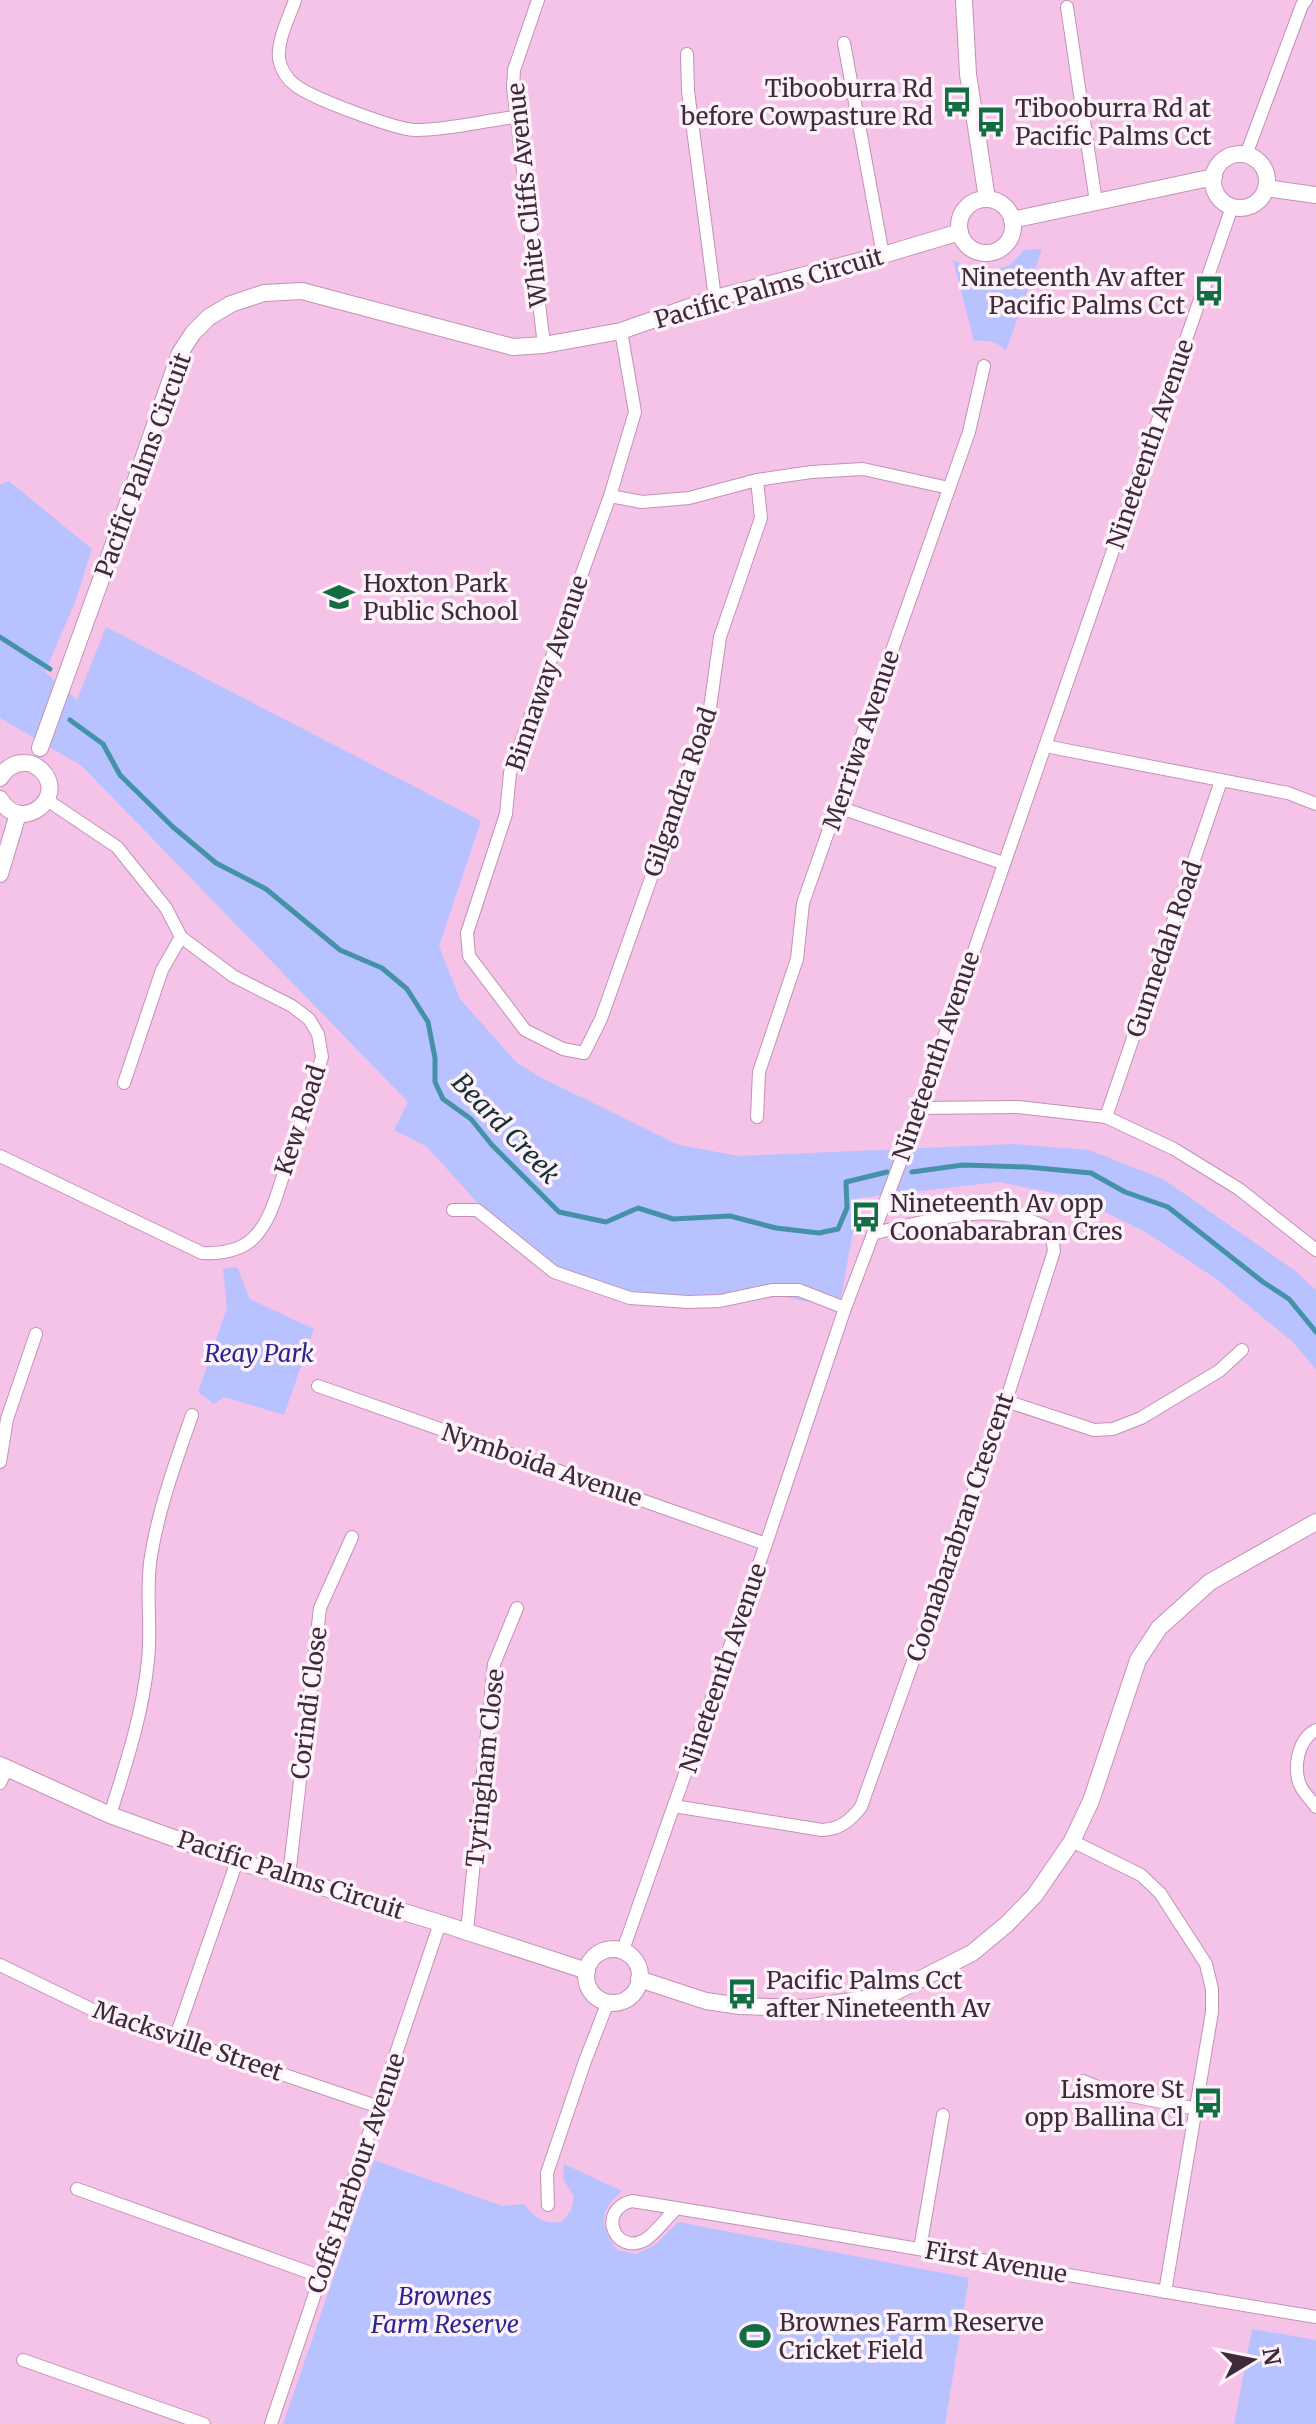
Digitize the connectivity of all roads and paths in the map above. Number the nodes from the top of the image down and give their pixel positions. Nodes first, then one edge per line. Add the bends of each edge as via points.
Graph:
1 (295, 0) edge
2 (538, 0) edge
3 (964, 0) edge
4 (1306, 0) edge
5 (1067, 7) dead end
6 (844, 43) dead end
7 (687, 54) dead end
8 (515, 117) junction
9 (1246, 155) junction
10 (1214, 177) junction
11 (1266, 188) junction
12 (1316, 195) edge
13 (987, 199) junction
14 (1096, 202) junction
15 (1232, 207) junction
16 (1012, 220) junction
17 (960, 232) junction
18 (883, 255) junction
19 (715, 298) junction
20 (621, 331) junction
21 (544, 345) junction
22 (984, 366) dead end
23 (757, 480) junction
24 (949, 488) junction
25 (610, 496) junction
26 (1045, 746) junction
27 (40, 748) joint
28 (32, 764) junction
29 (0, 778) edge
30 (1221, 781) junction
31 (0, 799) edge
32 (47, 800) junction
33 (1316, 804) edge
34 (838, 807) junction
35 (18, 814) junction
36 (1003, 863) junction
37 (0, 874) edge
38 (181, 937) junction
39 (584, 1053) joint
40 (124, 1083) dead end
41 (919, 1108) junction
42 (757, 1117) dead end
43 (1106, 1117) junction
44 (0, 1156) edge
45 (453, 1210) dead end
46 (875, 1233) junction
47 (1316, 1250) edge
48 (845, 1308) junction
49 (36, 1334) dead end
50 (1242, 1350) dead end
51 (318, 1386) dead end
52 (1006, 1401) junction
53 (192, 1415) dead end
54 (0, 1462) edge
55 (1316, 1522) edge
56 (352, 1537) dead end
57 (766, 1544) junction
58 (517, 1608) dead end
59 (1316, 1730) edge
60 (2, 1772) edge
61 (674, 1806) junction
62 (1316, 1807) edge
63 (110, 1815) junction
64 (1072, 1841) junction
65 (237, 1861) junction
66 (289, 1876) junction
67 (440, 1923) junction
68 (467, 1931) junction
69 (623, 1950) junction
70 (0, 1966) edge
71 (587, 1971) junction
72 (639, 1979) junction
73 (608, 2002) junction
74 (175, 2039) junction
75 (1083, 2081) dead end
76 (379, 2107) junction
77 (1197, 2109) junction
78 (943, 2115) dead end
79 (77, 2189) dead end
80 (548, 2205) dead end
81 (677, 2208) junction
82 (920, 2249) junction
83 (322, 2277) junction
84 (1165, 2292) junction
85 (1316, 2317) edge
86 (23, 2360) dead end
87 (204, 2424) edge
88 (271, 2424) edge

1 - 8 street via 279,58 294,85 310,94 414,130
2 - 8 street, White Cliffs Avenue via 514,70
3 - 13 street via 968,74
4 - 9 street
5 - 14 street
6 - 18 street
7 - 19 street
8 - 21 street, White Cliffs Avenue
9 - 10 street via 1227,158
9 - 11 street via 1263,167
10 - 14 street
10 - 15 street via 1219,198
11 - 12 street
11 - 15 street via 1254,204
13 - 16 street via 1005,207
13 - 17 street via 967,206
14 - 16 street
15 - 26 street, Nineteenth Avenue
16 - 17 street via 1009,240 992,252 972,249
17 - 18 street, Pacific Palms Circuit
18 - 19 street, Pacific Palms Circuit
19 - 20 street, Pacific Palms Circuit
20 - 21 street, Pacific Palms Circuit
20 - 25 street, Binnaway Avenue via 635,412
21 - 27 street, Pacific Palms Circuit via 513,347 302,291 264,293 209,317 180,353
22 - 24 street, Merriwa Avenue
23 - 24 street via 863,469
23 - 25 street via 689,498 642,502
23 - 39 street, Gilgandra Road via 761,518 720,637 709,715 601,1019
24 - 34 street, Merriwa Avenue
25 - 39 street, Binnaway Avenue via 510,773 506,814 467,933 469,956 525,1030
26 - 30 street
26 - 36 street, Nineteenth Avenue
27 - 28 street, Pacific Palms Circuit
28 - 29 street via 9,767
28 - 32 street via 47,778
30 - 33 street via 1288,793
30 - 43 street, Gunnedah Road
31 - 35 street
32 - 35 street via 35,812
32 - 38 street, Kew Road via 117,847 166,908
34 - 36 street
34 - 42 street, Merriwa Avenue via 803,903 797,959 759,1072
35 - 37 street
36 - 41 street, Nineteenth Avenue
38 - 40 street via 162,970
38 - 44 street, Kew Road via 233,976 292,1006 318,1034 322,1057 276,1196 258,1234 233,1250 202,1253
41 - 43 street via 1018,1107
41 - 46 street, Nineteenth Avenue
43 - 47 street via 1174,1149 1239,1189
45 - 48 street via 477,1210 554,1272 630,1298 720,1301 799,1290
46 - 48 street, Nineteenth Avenue
46 - 52 street, Coonabarabran Crescent via 966,1213 1032,1219 1051,1230 1054,1251
48 - 57 street, Nineteenth Avenue
49 - 54 street via 7,1419
50 - 52 street via 1219,1371 1113,1429 1094,1430
51 - 57 street, Nymboida Avenue
52 - 61 street, Coonabarabran Crescent via 861,1807 835,1829 822,1830
53 - 63 street via 150,1557 143,1700
55 - 64 street via 1210,1582 1159,1628 1138,1660 1091,1801
56 - 66 street, Corindi Close via 320,1608
57 - 61 street, Nineteenth Avenue
58 - 68 street, Tyringham Close via 494,1664
59 - 62 street via 1297,1757 1300,1784
60 - 63 street, Pacific Palms Circuit
61 - 69 street, Nineteenth Avenue
63 - 65 street, Pacific Palms Circuit
64 - 72 street via 1035,1895 1007,1924 972,1953 895,1992 777,2008 706,2001
64 - 77 street via 1141,1875 1160,1893 1206,1964 1212,2012
65 - 66 street, Pacific Palms Circuit
65 - 74 street
66 - 67 street, Pacific Palms Circuit
67 - 68 street, Pacific Palms Circuit
67 - 76 street, Coffs Harbour Avenue
68 - 71 street, Pacific Palms Circuit
69 - 71 street via 600,1952
69 - 72 street via 636,1962
70 - 74 street, Macksville Street via 93,2010
71 - 73 street via 592,1992
72 - 73 street via 627,1999
73 - 80 street via 547,2173
74 - 76 street, Macksville Street
75 - 77 street
76 - 83 street, Coffs Harbour Avenue
77 - 84 street
78 - 82 street
79 - 83 street
81 - 81 street, First Avenue via 637,2243 626,2243 614,2230 614,2214 627,2202
81 - 82 street, First Avenue
82 - 84 street, First Avenue
83 - 88 street, Coffs Harbour Avenue
84 - 85 street, First Avenue
86 - 87 street

